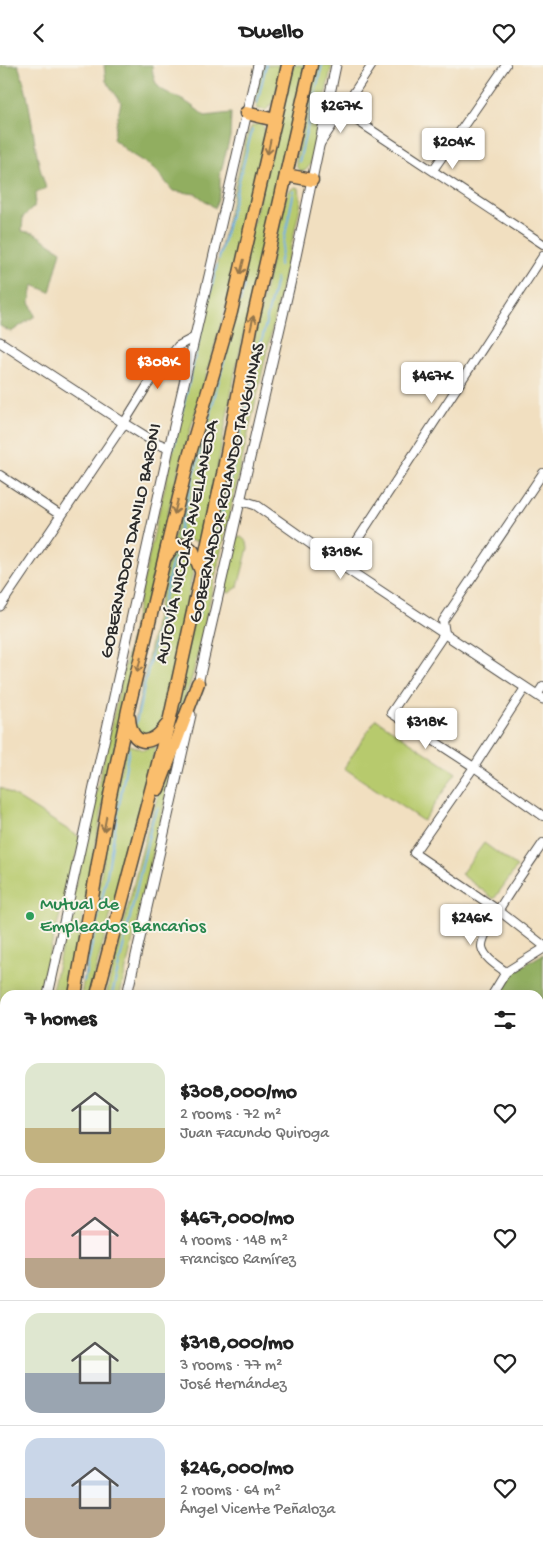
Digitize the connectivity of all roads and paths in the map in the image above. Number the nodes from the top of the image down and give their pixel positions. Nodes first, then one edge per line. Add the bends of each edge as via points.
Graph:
1 (258, 65) edge
2 (288, 65) edge
3 (311, 65) edge
4 (336, 65) edge
5 (372, 65) edge
6 (506, 65) edge
7 (329, 102) junction
8 (342, 111) junction
9 (246, 113) junction
10 (275, 120) junction
11 (320, 144) junction
12 (433, 170) junction
13 (286, 175) junction
14 (312, 180) junction
15 (543, 244) edge
16 (543, 256) edge
17 (195, 337) junction
18 (0, 342) edge
19 (124, 423) junction
20 (169, 447) junction
21 (543, 473) edge
22 (0, 475) edge
23 (240, 501) junction
24 (60, 515) junction
25 (162, 562) junction
26 (340, 565) junction
27 (202, 574) junction
28 (0, 607) edge
29 (445, 633) junction
30 (198, 683) junction
31 (543, 686) edge
32 (525, 688) junction
33 (540, 697) edge
34 (128, 710) junction
35 (169, 722) junction
36 (474, 767) junction
37 (543, 816) edge
38 (543, 843) edge
39 (136, 851) junction
40 (498, 910) junction
41 (543, 945) edge
42 (543, 949) edge
43 (506, 972) junction
44 (49, 990) edge
45 (76, 990) edge
46 (99, 990) edge
47 (128, 990) edge
48 (495, 990) edge

1 - 9 street, GOBERNADOR DANILO BARONI
2 - 10 highway, AUTOVÍA NICOLÁS AVELLANEDA
3 - 13 highway, AUTOVÍA NICOLÁS AVELLANEDA
4 - 7 street, GOBERNADOR ROLANDO TAUGUINAS
5 - 8 street
6 - 12 street
7 - 8 street
7 - 11 street, GOBERNADOR ROLANDO TAUGUINAS
8 - 11 street
8 - 12 street
9 - 10 highway
9 - 17 street, GOBERNADOR DANILO BARONI
10 -> 25 highway, AUTOVÍA NICOLÁS AVELLANEDA via 231,312
11 - 14 street, GOBERNADOR ROLANDO TAUGUINAS
12 - 15 street
13 - 14 highway
27 -> 13 highway, AUTOVÍA NICOLÁS AVELLANEDA via 251,328
14 - 23 street, GOBERNADOR ROLANDO TAUGUINAS
16 - 26 street
17 - 19 street via 178,346
17 - 20 street, GOBERNADOR DANILO BARONI
18 - 19 street
19 - 20 street via 156,443
19 - 24 street
20 - 44 street, GOBERNADOR DANILO BARONI
21 - 29 street via 443,621
22 - 24 street
23 - 26 street via 256,505
23 - 30 street, GOBERNADOR ROLANDO TAUGUINAS
24 - 28 street
25 - 27 highway via 170,548 183,544 193,551
25 -> 34 highway, AUTOVÍA NICOLÁS AVELLANEDA
26 - 29 street
27 - 35 highway, AUTOVÍA NICOLÁS AVELLANEDA
29 - 32 street
29 - 36 street via 391,713
30 - 39 highway
30 - 47 street, GOBERNADOR ROLANDO TAUGUINAS
31 - 33 street
32 - 33 street
32 - 36 street
34 - 35 highway via 131,732 140,741 156,738
34 -> 45 highway, AUTOVÍA NICOLÁS AVELLANEDA
35 - 39 highway, AUTOVÍA NICOLÁS AVELLANEDA
36 - 37 street
36 - 40 street via 414,853
38 - 40 street
39 - 46 highway, AUTOVÍA NICOLÁS AVELLANEDA
40 - 41 street
40 - 43 street via 482,947 485,954
42 - 43 street
43 - 48 street

